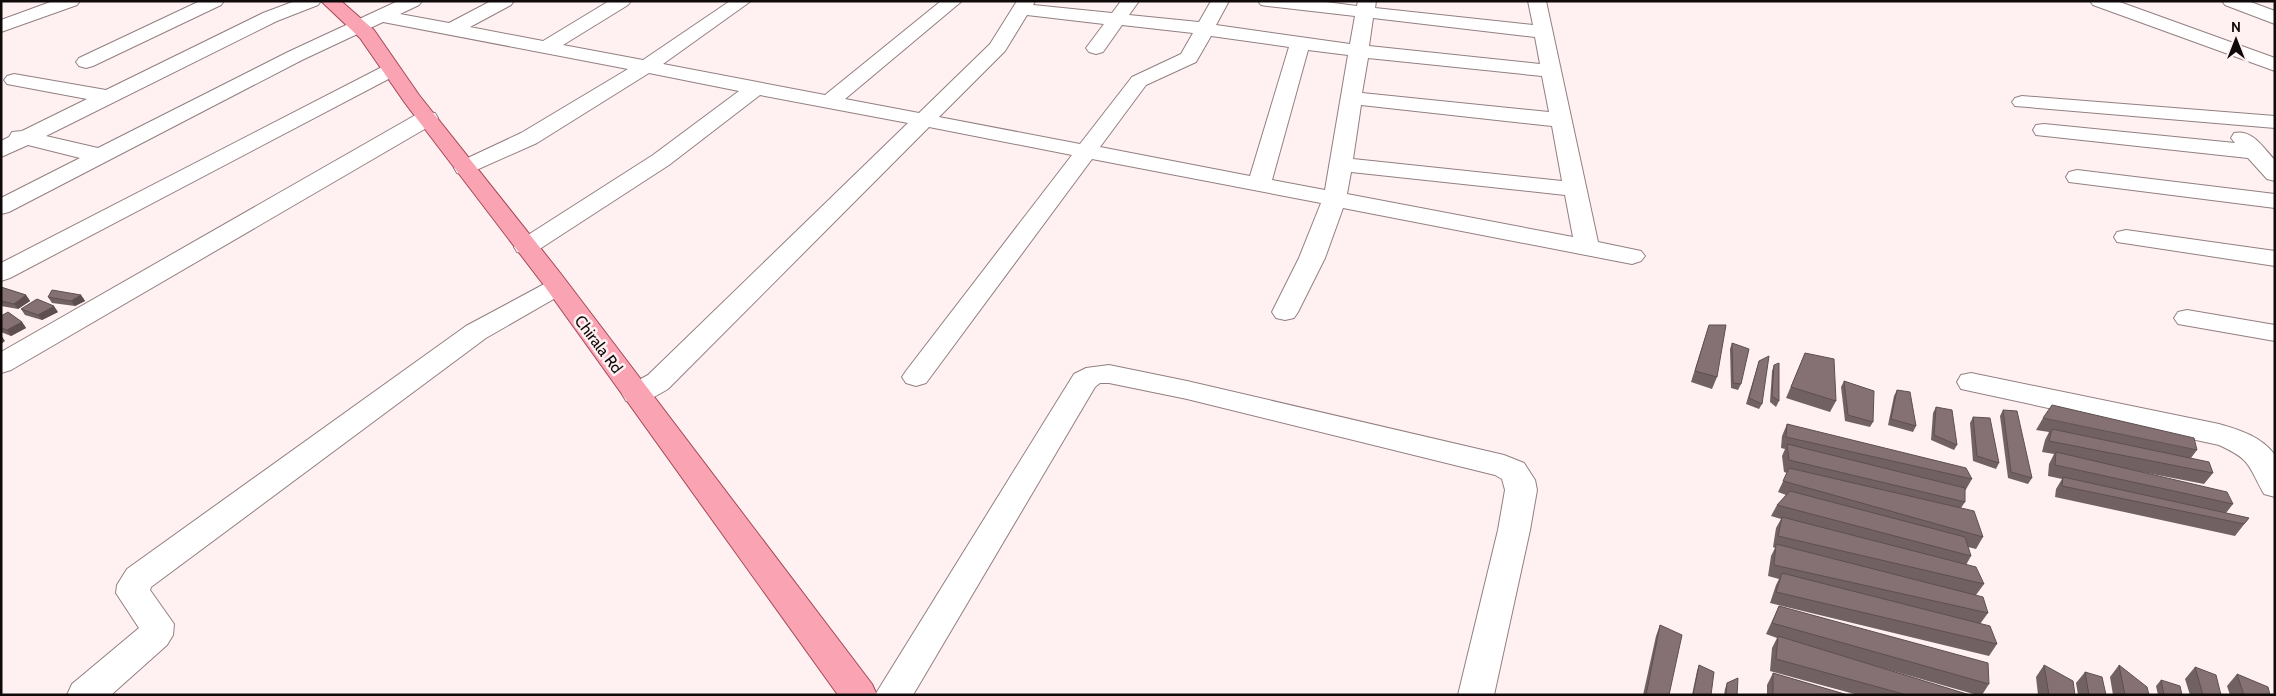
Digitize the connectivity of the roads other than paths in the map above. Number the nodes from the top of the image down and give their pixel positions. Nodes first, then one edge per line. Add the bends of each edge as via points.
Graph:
1 (71, 1) edge
2 (173, 1) edge
3 (312, 1) edge
4 (330, 1) edge
5 (413, 1) edge
6 (505, 1) edge
7 (622, 1) edge
8 (742, 1) edge
9 (953, 1) edge
10 (1130, 1) edge
11 (1220, 1) edge
12 (1267, 1) edge
13 (1440, 1) edge
14 (1537, 1) edge
15 (2099, 1) edge
16 (2231, 1) edge
17 (1024, 5) edge
18 (1366, 7) edge
19 (221, 9) edge
20 (2275, 18) edge
21 (1117, 20) junction
22 (370, 21) junction
23 (1441, 21) junction
24 (260, 22) junction
25 (1, 26) edge
26 (451, 30) junction
27 (1206, 30) junction
28 (1544, 32) junction
29 (1300, 42) junction
30 (545, 48) junction
31 (1096, 48) dead end
32 (1358, 51) junction
33 (86, 62) dead end
34 (2275, 65) edge
35 (646, 67) junction
36 (391, 70) junction
37 (1550, 71) junction
38 (14, 80) dead end
39 (757, 87) junction
40 (109, 97) junction
41 (1351, 98) junction
42 (830, 101) junction
43 (2022, 102) dead end
44 (427, 118) junction
45 (2224, 118) junction
46 (923, 119) junction
47 (1560, 120) junction
48 (2275, 122) edge
49 (2044, 130) dead end
50 (1, 132) edge
51 (27, 138) junction
52 (1, 150) edge
53 (1088, 151) junction
54 (2255, 152) junction
55 (102, 156) junction
56 (1340, 164) junction
57 (466, 168) junction
58 (2275, 174) edge
59 (2077, 178) dead end
60 (1259, 184) junction
61 (1575, 189) junction
62 (1335, 199) junction
63 (2275, 201) edge
64 (1, 207) edge
65 (2126, 237) dead end
66 (526, 246) junction
67 (1587, 247) junction
68 (1632, 256) dead end
69 (2275, 259) edge
70 (1, 273) edge
71 (557, 287) junction
72 (1285, 312) dead end
73 (2187, 318) dead end
74 (2275, 332) edge
75 (1, 364) edge
76 (916, 377) dead end
77 (1971, 382) dead end
78 (636, 394) junction
79 (2275, 486) edge
80 (85, 695) edge
81 (859, 695) edge
82 (893, 695) edge
83 (1476, 695) edge

1 - 25 street
2 - 19 street
3 - 24 street
4 - 22 main road, Chirala Rd
5 - 22 street
6 - 26 street
7 - 30 street
8 - 35 street
9 - 42 street
10 - 21 street
11 - 27 street
12 - 18 street
13 - 23 street
14 - 28 street
15 - 34 street
16 - 20 street
17 - 21 street
17 - 46 street via 998,47
18 - 23 street
18 - 32 street
19 - 24 street
19 - 33 street
21 - 27 street
21 - 31 street
22 - 26 street
22 - 36 main road, Chirala Rd via 367,34
22 - 55 street
23 - 28 street
24 - 40 street
26 - 30 street
27 - 29 street
27 - 53 street via 1189,58 1139,81
28 - 37 street
29 - 32 street
29 - 60 street
30 - 35 street
32 - 37 street
32 - 41 street
35 - 39 street
35 - 57 street via 529,138
36 - 44 main road, Chirala Rd
36 - 70 street
37 - 47 street
38 - 40 street
39 - 42 street
39 - 66 street via 661,160
40 - 51 street
41 - 47 street
41 - 56 street
42 - 46 street
43 - 45 street
44 - 57 main road, Chirala Rd
44 - 75 street
45 - 48 street
45 - 54 street
46 - 53 street
46 - 78 street via 658,382
47 - 61 street
49 - 54 street
50 - 51 street
51 - 52 street
51 - 55 street
53 - 60 street
53 - 76 street
54 - 58 street
55 - 64 street
56 - 61 street
56 - 62 street
57 - 66 main road, Chirala Rd
59 - 63 street
60 - 62 street
61 - 67 street
62 - 67 street
62 - 72 street via 1312,258
65 - 69 street
66 - 71 main road, Chirala Rd
67 - 68 street
71 - 78 main road, Chirala Rd
71 - 80 street via 476,332 145,573 134,585 133,593 157,624 155,635
73 - 74 street
77 - 79 street via 2219,434 2255,451 2266,464
78 - 81 main road, Chirala Rd
82 - 83 street via 1084,381 1098,374 1187,390 1504,466 1512,472 1521,490

